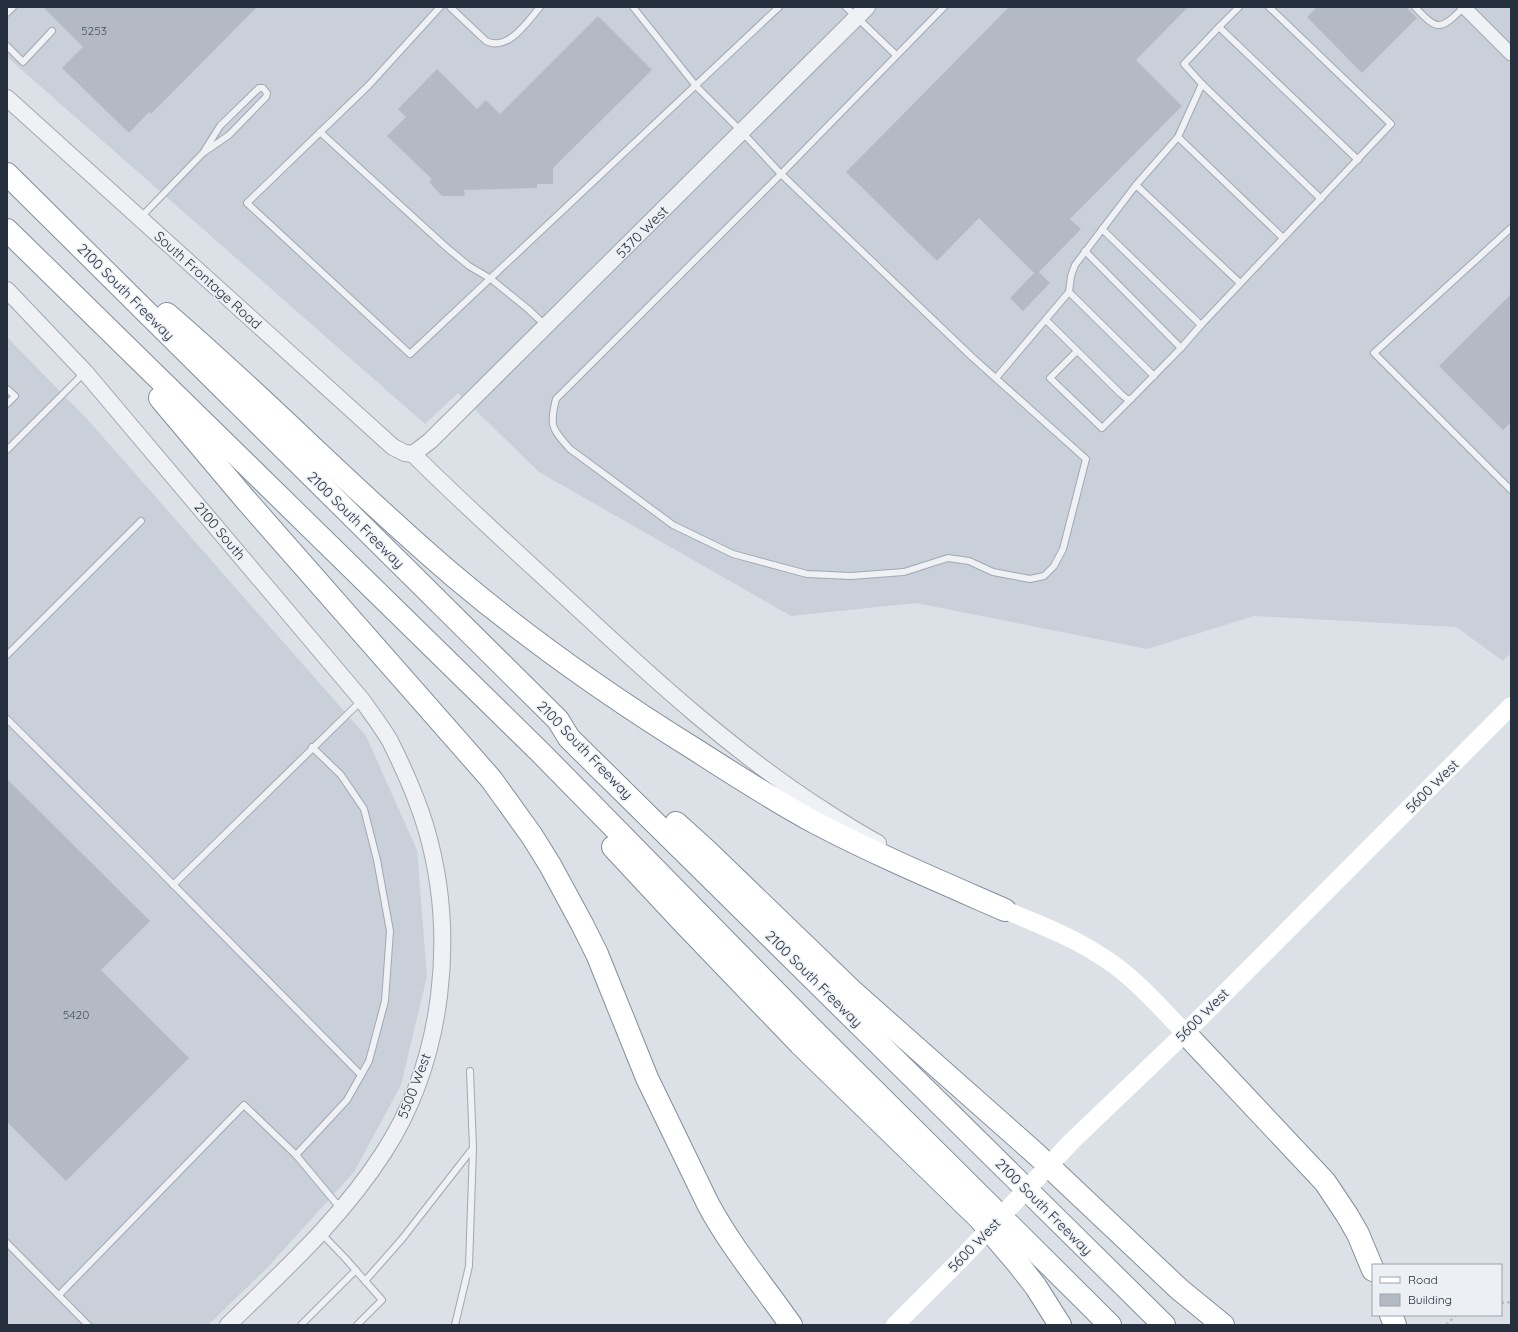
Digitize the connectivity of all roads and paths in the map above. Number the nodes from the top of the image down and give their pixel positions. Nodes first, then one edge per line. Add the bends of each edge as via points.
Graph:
1 (13, 7) edge
2 (440, 7) edge
3 (450, 7) edge
4 (540, 7) edge
5 (633, 7) edge
6 (779, 7) edge
7 (944, 7) edge
8 (1240, 7) edge
9 (1269, 7) edge
10 (1415, 7) edge
11 (1464, 7) edge
12 (857, 10) edge
13 (7, 13) edge
14 (1218, 27) junction
15 (52, 31) dead end
16 (7, 46) edge
17 (1511, 54) edge
18 (896, 55) junction
19 (1202, 84) junction
20 (696, 86) junction
21 (7, 98) edge
22 (320, 132) junction
23 (742, 132) junction
24 (1178, 138) junction
25 (203, 153) junction
26 (1358, 160) junction
27 (7, 174) edge
28 (781, 174) junction
29 (1136, 185) junction
30 (1321, 199) junction
31 (140, 218) junction
32 (1102, 228) junction
33 (1511, 228) edge
34 (7, 230) edge
35 (1283, 238) junction
36 (1085, 252) junction
37 (96, 263) junction
38 (491, 279) junction
39 (1240, 283) junction
40 (64, 287) junction
41 (7, 290) edge
42 (1069, 292) junction
43 (1046, 320) junction
44 (1201, 325) junction
45 (547, 327) junction
46 (1181, 348) junction
47 (1077, 351) junction
48 (85, 372) junction
49 (1154, 376) junction
50 (996, 378) junction
51 (7, 389) edge
52 (1131, 399) junction
53 (7, 404) edge
54 (7, 450) edge
55 (413, 454) junction
56 (1511, 490) edge
57 (141, 521) dead end
58 (7, 655) edge
59 (362, 700) junction
60 (1511, 706) edge
61 (7, 719) edge
62 (558, 720) junction
63 (312, 747) junction
64 (541, 753) junction
65 (412, 788) joint
66 (173, 885) junction
67 (1005, 910) junction
68 (1185, 1033) junction
69 (470, 1071) dead end
70 (361, 1075) junction
71 (473, 1148) junction
72 (296, 1155) junction
73 (342, 1210) junction
74 (321, 1234) junction
75 (7, 1243) edge
76 (1372, 1268) edge
77 (356, 1270) junction
78 (366, 1281) junction
79 (59, 1295) junction
80 (1455, 1316) edge
81 (88, 1325) edge
82 (228, 1325) edge
83 (301, 1325) edge
84 (357, 1325) edge
85 (455, 1325) edge
86 (791, 1325) edge
87 (895, 1325) edge
88 (1060, 1325) edge
89 (1110, 1325) edge
90 (1164, 1325) edge
91 (1223, 1325) edge
92 (1446, 1325) edge

1 - 13 lane
2 - 22 lane via 369,85
3 - 4 lane via 486,41 493,44 505,42 512,37
5 - 20 lane
6 - 20 lane
7 - 18 lane
8 - 14 lane
9 - 26 lane via 1391,124
10 - 11 lane via 1426,20 1444,25
11 - 17 street
12 - 18 lane
12 - 23 street, 5370 West
14 - 19 lane via 1184,64
14 - 26 lane
15 - 16 lane via 23,62
18 - 28 lane
19 - 24 lane
19 - 30 lane
20 - 23 lane
20 - 38 lane
21 - 31 street, South Frontage Road
22 - 38 lane via 446,247 469,266
22 - 38 lane via 247,203 410,354
23 - 28 lane
23 - 45 street, 5370 West
24 - 29 lane
24 - 35 lane
25 - 25 lane via 230,135 266,98 267,92 263,88 259,88 220,126
25 - 31 lane
26 - 30 lane
27 - 37 highway, 2100 South Freeway
28 - 50 lane
28 - 50 lane via 556,399 551,417 553,427 570,449 673,525 733,554 808,574 851,576 904,572 948,558 969,561 993,572 1030,580 1044,576 1054,566 1063,549 1086,459
29 - 32 lane
29 - 39 lane
30 - 35 lane
31 - 55 street, South Frontage Road via 393,447 404,453
32 - 36 lane
32 - 44 lane
33 - 56 lane via 1374,353
34 - 40 highway
35 - 39 lane
36 - 42 lane via 1071,276
36 - 46 lane
37 - 62 highway, 2100 South Freeway
37 - 67 highway via 131,284 195,338 456,578 587,678 723,768 813,821 861,846
38 - 45 lane
39 - 44 lane
40 - 64 highway
40 - 86 highway via 491,780 524,824 550,865 597,954 647,1078 710,1209
41 - 48 street, 2100 South
42 - 43 lane
42 - 49 lane
43 - 47 lane
43 - 50 lane
44 - 46 lane
45 - 55 street, 5370 West via 430,441
46 - 49 lane
47 - 52 lane via 1121,394
47 - 52 lane via 1050,378 1102,428
48 - 54 lane
48 - 59 street, 2100 South
49 - 52 lane
51 - 53 lane via 15,396
55 - 67 street via 694,714 748,757 870,839
57 - 58 lane
59 - 63 lane
59 - 65 street, 2100 South via 389,740
60 - 68 main road, 5600 West
61 - 66 lane
62 - 90 highway, 2100 South Freeway via 569,738
62 - 91 highway via 706,851 851,990 1024,1143 1173,1283
63 - 66 lane
63 - 70 lane via 340,775 364,809 377,860 389,927 385,1001 369,1061
64 - 88 highway via 570,802 800,1044 979,1218 1020,1265
64 - 89 highway via 808,1025
65 - 73 street, 5500 West via 426,828 436,871 442,918 442,970 434,1026 421,1074 408,1108 385,1151
66 - 70 lane
67 - 68 main road via 1081,944 1111,962 1139,985
68 - 76 highway via 1325,1182 1358,1234
68 - 87 main road, 5600 West, bridge via 1071,1142
69 - 71 lane
70 - 72 lane via 347,1100
71 - 78 lane
71 - 85 lane via 469,1266
72 - 73 lane
72 - 79 lane via 244,1105
73 - 74 street, 5500 West
74 - 77 lane
74 - 82 street, 5500 West
75 - 79 lane
77 - 78 lane
77 - 83 lane
78 - 84 lane via 382,1300
79 - 81 lane
80 - 92 path

